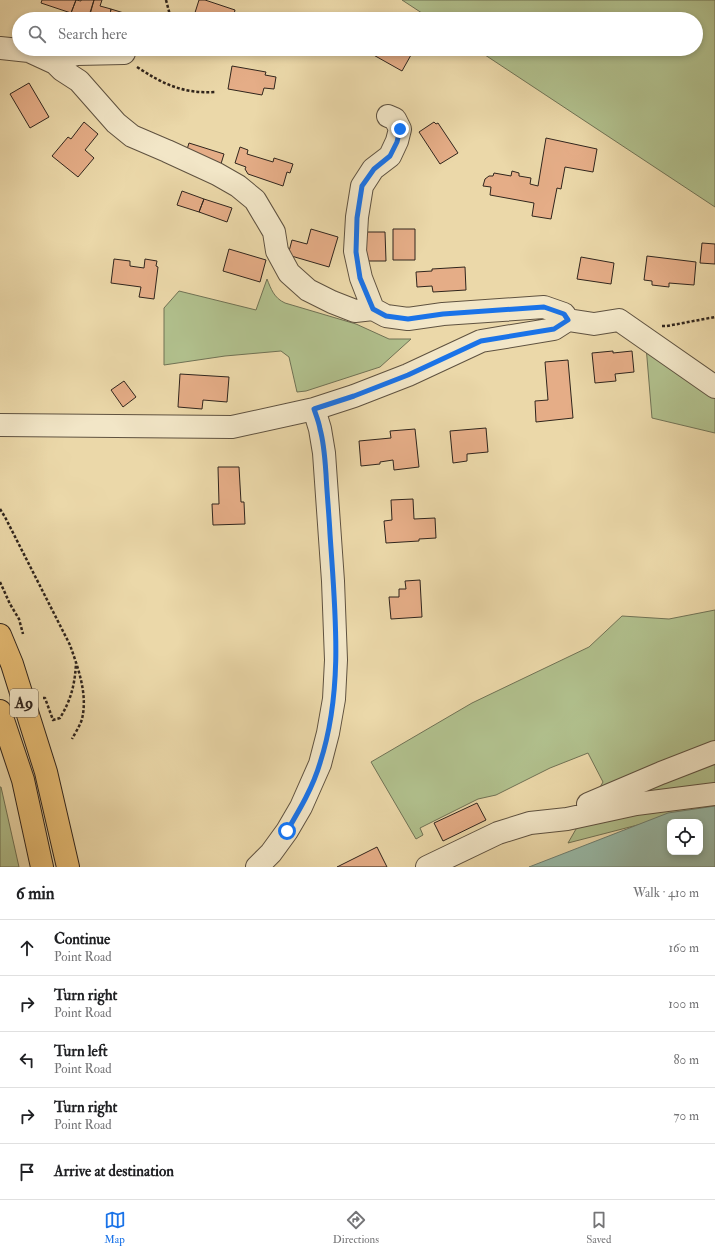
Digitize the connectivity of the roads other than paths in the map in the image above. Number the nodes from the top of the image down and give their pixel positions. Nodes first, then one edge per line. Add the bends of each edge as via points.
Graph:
1 (0, 48) edge
2 (12, 49) edge
3 (40, 56) edge
4 (68, 56) edge
5 (55, 63) junction
6 (388, 116) dead end
7 (373, 309) junction
8 (568, 320) junction
9 (715, 387) edge
10 (314, 409) junction
11 (0, 425) edge
12 (0, 636) edge
13 (0, 711) edge
14 (715, 752) edge
15 (715, 794) edge
16 (567, 819) junction
17 (42, 867) edge
18 (68, 867) edge
19 (257, 867) edge
20 (427, 867) edge

1 - 2 street
3 - 5 street
4 - 5 street
5 - 7 street via 79,82 116,123 132,136 217,174 255,200 274,232 277,251 289,273 308,290 355,310
6 - 7 street via 395,118 400,129 397,142 390,156 374,169 362,186 357,218 356,252 360,278
7 - 8 street via 386,316 408,319 544,307 564,314
8 - 9 street via 594,324 620,320
8 - 10 street via 554,329 481,341 408,375
10 - 11 street via 232,427
10 - 19 street via 324,453 333,574 336,660 334,699 320,764 301,807 287,831
12 - 18 highway, A9 via 12,664 46,772
13 - 17 highway, A9 via 23,780
14 - 16 street via 586,805
15 - 16 street via 636,804
16 - 20 street via 530,823 498,833

